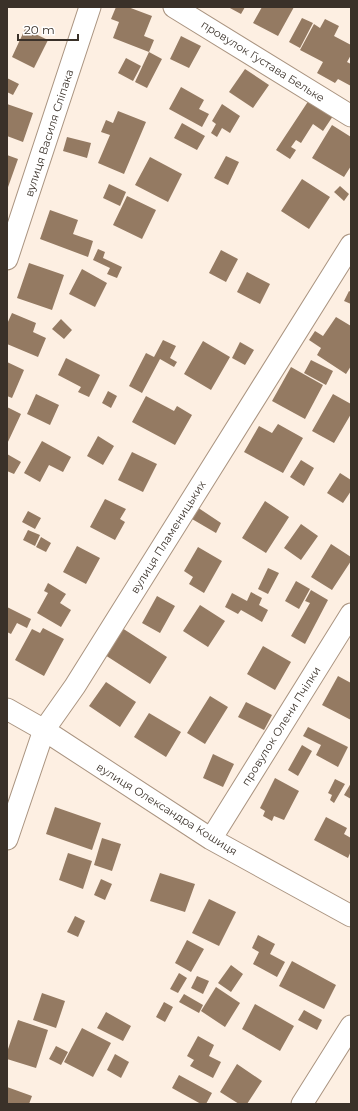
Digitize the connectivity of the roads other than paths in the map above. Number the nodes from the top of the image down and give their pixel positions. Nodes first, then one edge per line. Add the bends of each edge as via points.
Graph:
1 (90, 7) edge
2 (174, 7) edge
3 (351, 116) edge
4 (351, 245) edge
5 (7, 259) edge
6 (351, 614) edge
7 (7, 709) edge
8 (44, 730) junction
9 (7, 839) edge
10 (211, 839) junction
11 (351, 916) edge
12 (351, 1026) edge
13 (302, 1104) edge

1 - 5 street, вулиця Василя Сліпака
2 - 3 street, провулок Густава Бельке
4 - 8 street, вулиця Пламеницьких via 75,686
6 - 10 street, провулок Олени Пчілки
7 - 8 street, вулиця Олександра Кошиця
8 - 9 street, вулиця Пламеницьких
8 - 10 street, вулиця Олександра Кошиця
10 - 11 street, вулиця Олександра Кошиця
12 - 13 street

